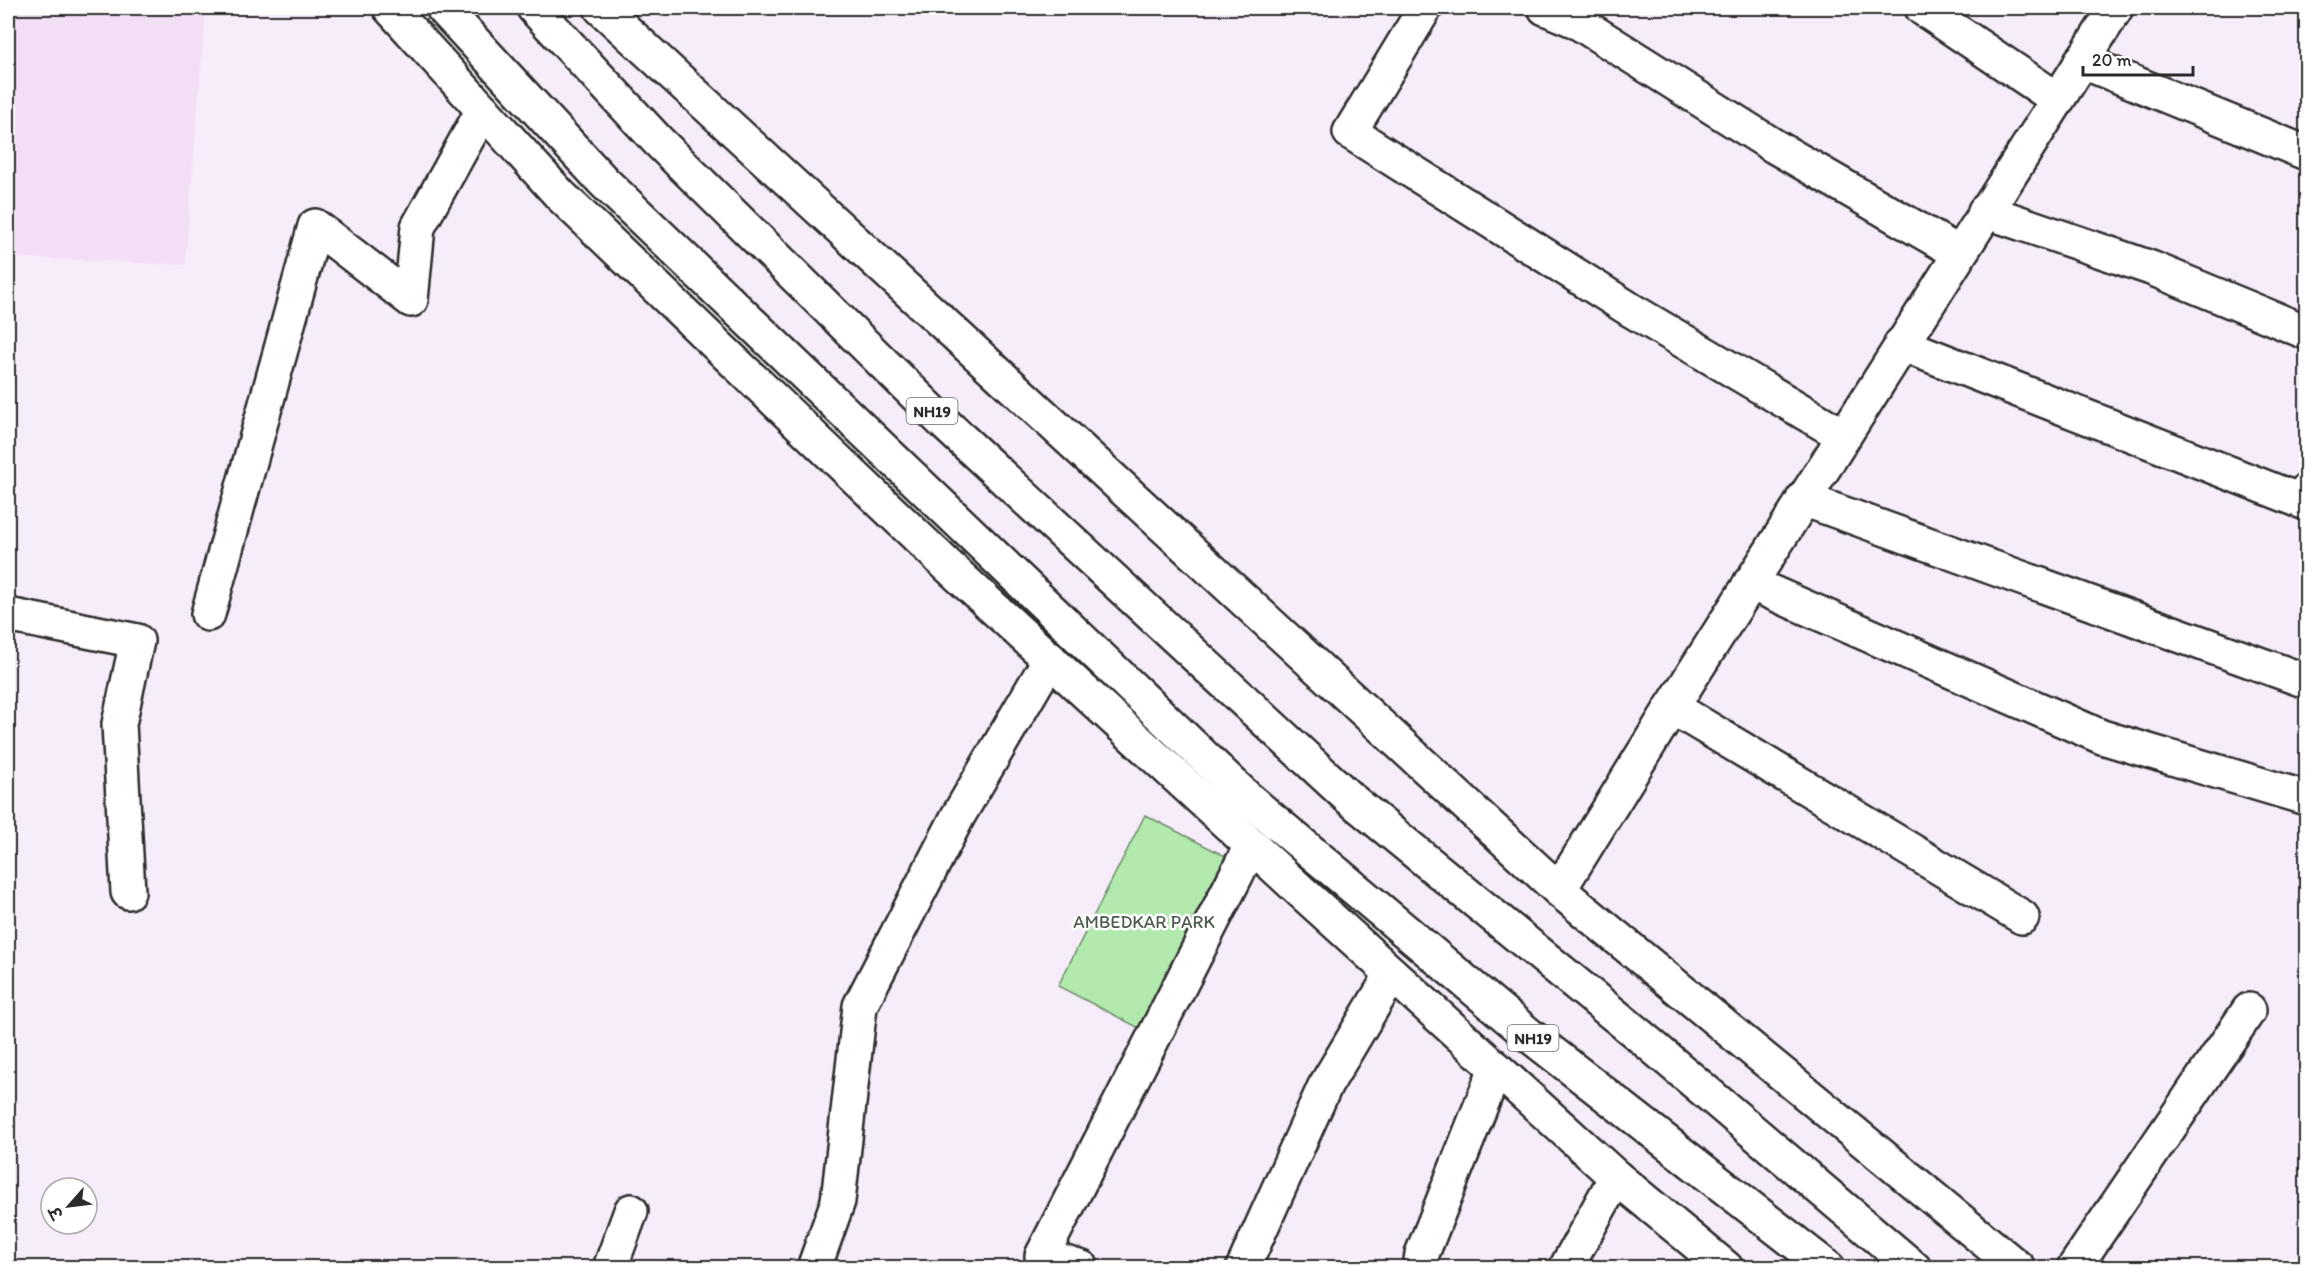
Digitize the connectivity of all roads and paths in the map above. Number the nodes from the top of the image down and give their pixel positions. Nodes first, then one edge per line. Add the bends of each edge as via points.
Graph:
1 (390, 8) edge
2 (443, 8) edge
3 (534, 8) edge
4 (601, 8) edge
5 (1425, 8) edge
6 (1545, 8) edge
7 (1922, 8) edge
8 (2116, 8) edge
9 (2081, 61) junction
10 (2057, 99) junction
11 (483, 110) junction
12 (2307, 153) edge
13 (1985, 211) junction
14 (1959, 253) junction
15 (2307, 332) edge
16 (1901, 344) junction
17 (1844, 436) junction
18 (2307, 491) edge
19 (1803, 499) junction
20 (1750, 583) junction
21 (208, 614) dead end
22 (8, 615) edge
23 (1050, 659) junction
24 (2307, 681) edge
25 (1672, 707) junction
26 (2307, 798) edge
27 (1251, 846) junction
28 (1559, 890) junction
29 (128, 892) dead end
30 (2022, 917) dead end
31 (1392, 974) junction
32 (2249, 1010) dead end
33 (1496, 1068) junction
34 (1616, 1177) junction
35 (631, 1211) dead end
36 (610, 1268) edge
37 (814, 1268) edge
38 (1082, 1268) edge
39 (1244, 1268) edge
40 (1420, 1268) edge
41 (1566, 1268) edge
42 (1726, 1268) edge
43 (1828, 1268) edge
44 (1914, 1268) edge
45 (2018, 1268) edge
46 (2074, 1268) edge

1 - 11 main road
2 - 43 main road, NH19 via 604,182 1247,798 1529,1035
3 - 44 main road, NH19 via 658,141 943,422 1347,797 1639,1035
4 - 28 main road
5 - 17 main road via 1350,132 1631,310
6 - 14 main road via 1576,21 1774,146
7 - 10 main road
8 - 9 main road
9 - 10 main road
9 - 12 main road
10 - 13 main road
11 - 21 main road via 418,227 411,300 315,226
11 - 23 main road via 561,196
13 - 14 main road
13 - 15 main road via 2151,268
14 - 16 main road
16 - 17 main road
16 - 18 main road via 2303,502
17 - 19 main road
19 - 20 main road
19 - 24 main road
20 - 25 main road
20 - 26 main road via 2102,737
22 - 29 main road via 137,640 119,724
23 - 27 main road
23 - 37 main road via 958,816 860,1006 838,1201
25 - 28 main road
25 - 30 main road
27 - 31 main road
27 - 38 main road via 1042,1256
28 - 45 main road
31 - 33 main road
31 - 39 main road via 1324,1088
32 - 46 main road
33 - 34 main road
33 - 40 main road via 1422,1254
34 - 41 main road
34 - 42 main road
35 - 36 main road

